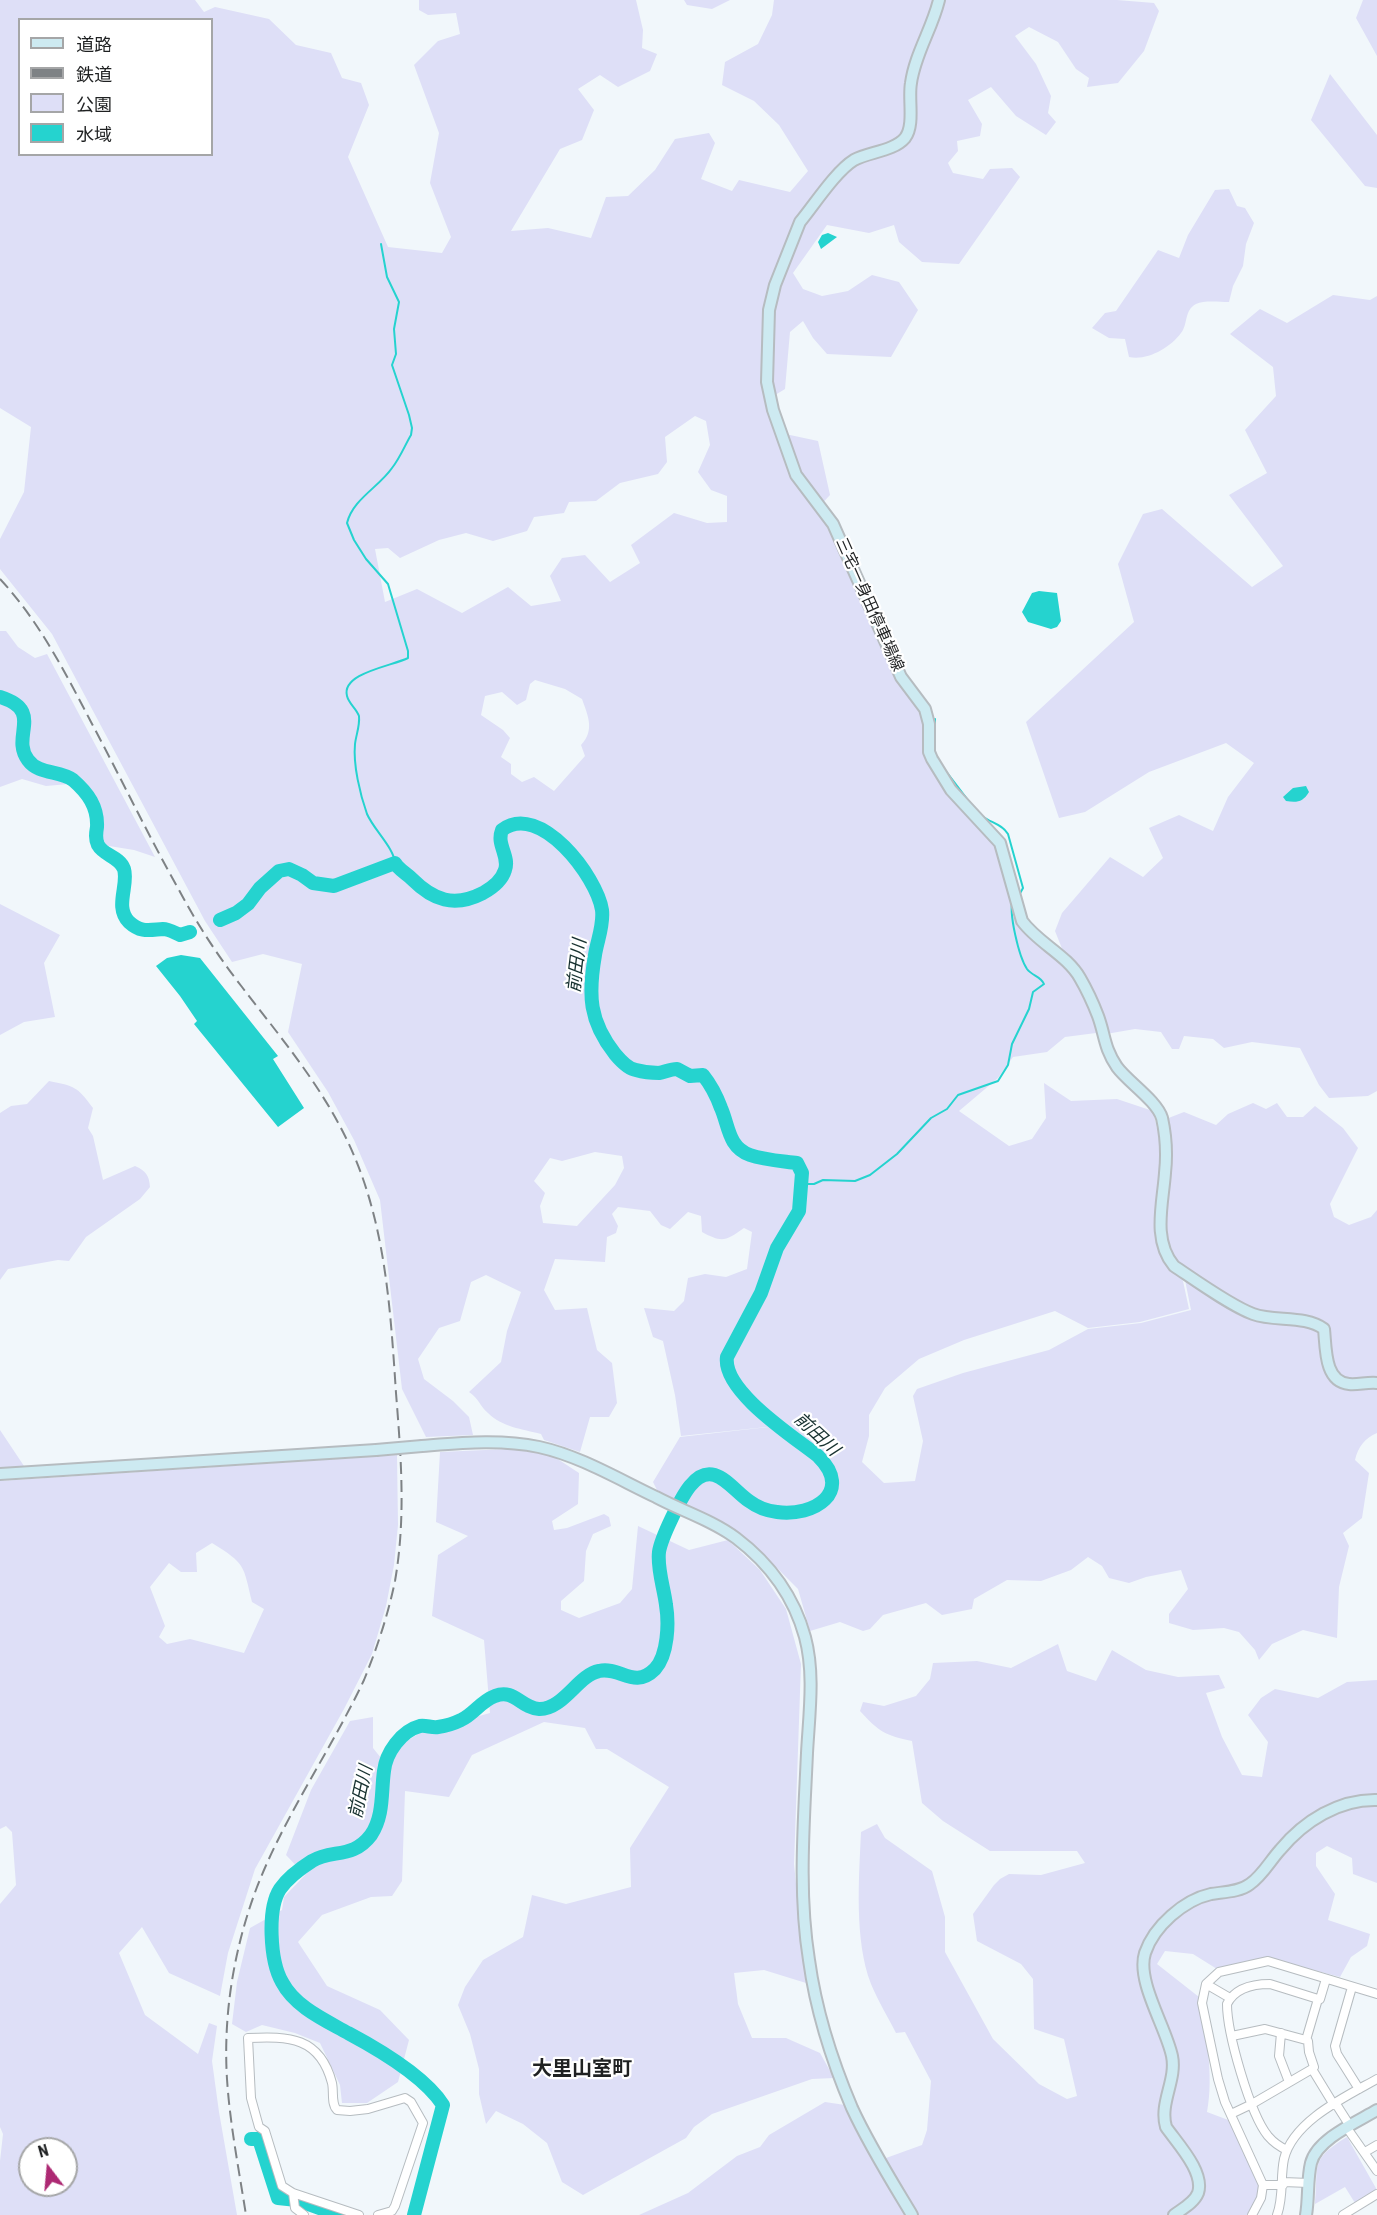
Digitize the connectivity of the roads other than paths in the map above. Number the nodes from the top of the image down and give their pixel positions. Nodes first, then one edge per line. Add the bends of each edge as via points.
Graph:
1 (939, 0) edge
2 (1377, 1383) edge
3 (0, 1474) edge
4 (1377, 1800) edge
5 (1326, 1979) junction
6 (1206, 1984) junction
7 (1352, 1987) junction
8 (1377, 1994) edge
9 (1230, 1998) junction
10 (1318, 1999) junction
11 (1281, 2033) junction
12 (1232, 2036) junction
13 (1306, 2040) junction
14 (1312, 2069) junction
15 (1377, 2079) edge
16 (1289, 2082) junction
17 (1359, 2089) junction
18 (1252, 2104) junction
19 (1335, 2105) junction
20 (1377, 2110) edge
21 (1231, 2114) junction
22 (1348, 2127) junction
23 (1377, 2145) edge
24 (1287, 2150) junction
25 (1365, 2152) junction
26 (1377, 2171) edge
27 (1309, 2183) junction
28 (1283, 2184) junction
29 (1263, 2185) junction
30 (1377, 2194) edge
31 (293, 2197) junction
32 (304, 2215) edge
33 (359, 2215) edge
34 (378, 2215) edge
35 (912, 2215) edge
36 (1174, 2215) edge
37 (1252, 2215) edge
38 (1277, 2215) edge
39 (1306, 2215) edge
40 (1343, 2215) edge

1 - 2 main road, 三宅一身田停車場線 via 912,75 910,126 906,136 896,145 855,159 844,167 795,231 769,310 767,382 773,411 796,475 833,524 901,677 925,709 932,759 951,790 1000,843 1022,921 1075,971 1116,1065 1161,1114 1166,1161 1161,1230 1170,1261 1247,1312 1317,1323 1324,1329 1334,1377 1347,1384
3 - 35 main road, bridge via 492,1442 539,1447 580,1460 727,1531 764,1564 787,1593 805,1638 811,1677 802,1893 814,1994 852,2107
4 - 36 main road via 1352,1801 1318,1817 1296,1833 1250,1885 1194,1900 1161,1927 1146,1949 1145,1982 1173,2061 1164,2122 1198,2180 1194,2200
5 - 6 street via 1262,1961 1219,1972
5 - 7 street
5 - 10 street
6 - 9 street
6 - 21 street via 1203,2008 1218,2079
7 - 8 street
7 - 17 street via 1335,2046
9 - 10 street via 1241,1990 1270,1984
9 - 12 street via 1227,2009
10 - 13 street
11 - 12 street via 1258,2030
11 - 13 street
11 - 16 street via 1279,2056
12 - 18 street
13 - 14 street
14 - 16 street
14 - 19 street
15 - 17 street
16 - 18 street
17 - 19 street
18 - 21 street
18 - 24 street via 1269,2138
19 - 22 street
19 - 24 street via 1305,2124
20 - 22 main road
21 - 29 street
22 - 25 street
22 - 27 main road via 1318,2149 1311,2160
23 - 25 street
24 - 28 street
25 - 26 street
27 - 28 street
27 - 39 main road
28 - 29 street
28 - 38 street
29 - 37 street
30 - 40 street
31 - 32 street
31 - 33 street
31 - 34 street via 281,2184 265,2131 259,2127 253,2108 248,2038 292,2038 309,2045 325,2066 337,2110 368,2109 403,2098 411,2102 423,2123 395,2206 392,2211

